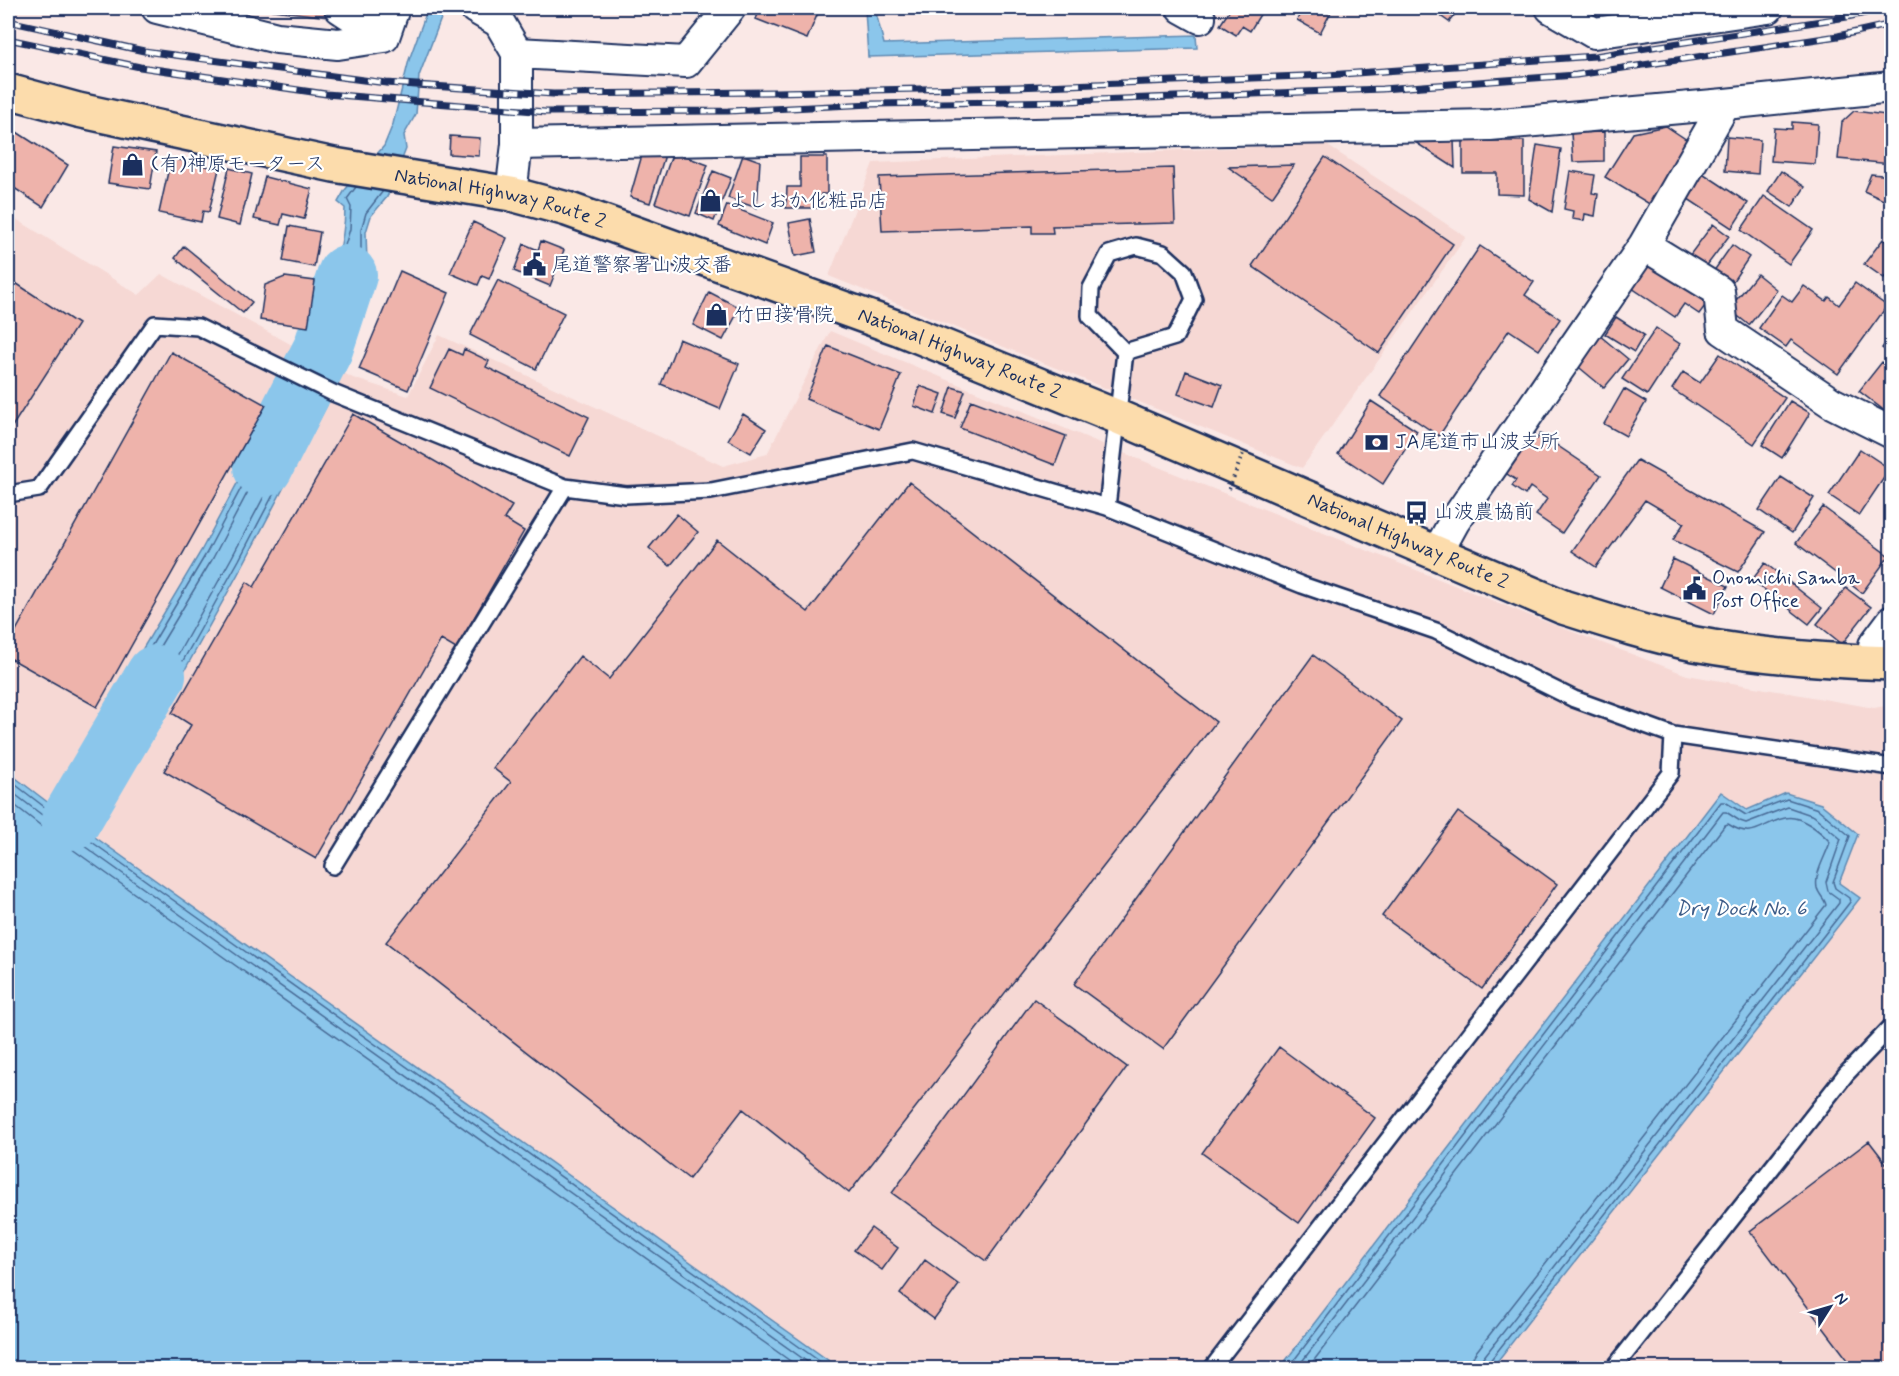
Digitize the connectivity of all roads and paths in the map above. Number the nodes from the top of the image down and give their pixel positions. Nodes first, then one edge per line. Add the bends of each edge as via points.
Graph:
1 (157, 8) edge
2 (340, 8) edge
3 (394, 8) edge
4 (475, 8) edge
5 (730, 8) edge
6 (1551, 8) edge
7 (1768, 8) edge
8 (384, 36) junction
9 (517, 53) junction
10 (1892, 87) edge
11 (8, 91) edge
12 (1725, 104) junction
13 (517, 144) junction
14 (511, 194) junction
15 (1644, 246) junction
16 (1125, 352) junction
17 (1118, 417) junction
18 (1892, 433) edge
19 (1244, 451) dead end
20 (565, 487) junction
21 (1229, 489) dead end
22 (8, 494) edge
23 (1107, 507) junction
24 (1437, 554) junction
25 (1892, 621) edge
26 (1892, 658) edge
27 (1892, 663) edge
28 (1673, 735) junction
29 (1892, 767) edge
30 (333, 866) dead end
31 (1892, 1026) edge
32 (1212, 1368) edge
33 (1614, 1368) edge

1 - 8 street via 277,38 338,44
2 - 8 street
3 - 8 street
4 - 9 street via 499,22
5 - 9 street via 686,62
6 - 7 street via 1594,33
9 - 13 street
10 - 12 street
11 - 14 highway, National Highway Route 2 via 78,110 334,165
12 - 13 street via 1490,125
12 - 15 street
13 - 14 street
14 - 17 highway, National Highway Route 2 via 567,209 898,328
15 - 18 street via 1719,291 1723,330 1832,403
15 - 24 street via 1454,522
16 - 16 lane via 1175,338 1194,299 1184,272 1163,253 1136,246 1109,254 1091,288 1090,316
16 - 17 lane
17 - 23 lane
17 - 24 highway, National Highway Route 2
19 - 21 path, bridge
20 - 22 lane via 333,393 198,327 155,324 39,489
20 - 23 lane via 626,495 711,491 913,451
20 - 30 lane
23 - 28 lane via 1302,585 1436,631 1574,699
24 - 27 highway, National Highway Route 2 via 1563,607 1628,628 1762,654
25 - 26 street via 1874,645
28 - 29 lane
28 - 32 lane via 1671,773
31 - 33 lane via 1846,1074

